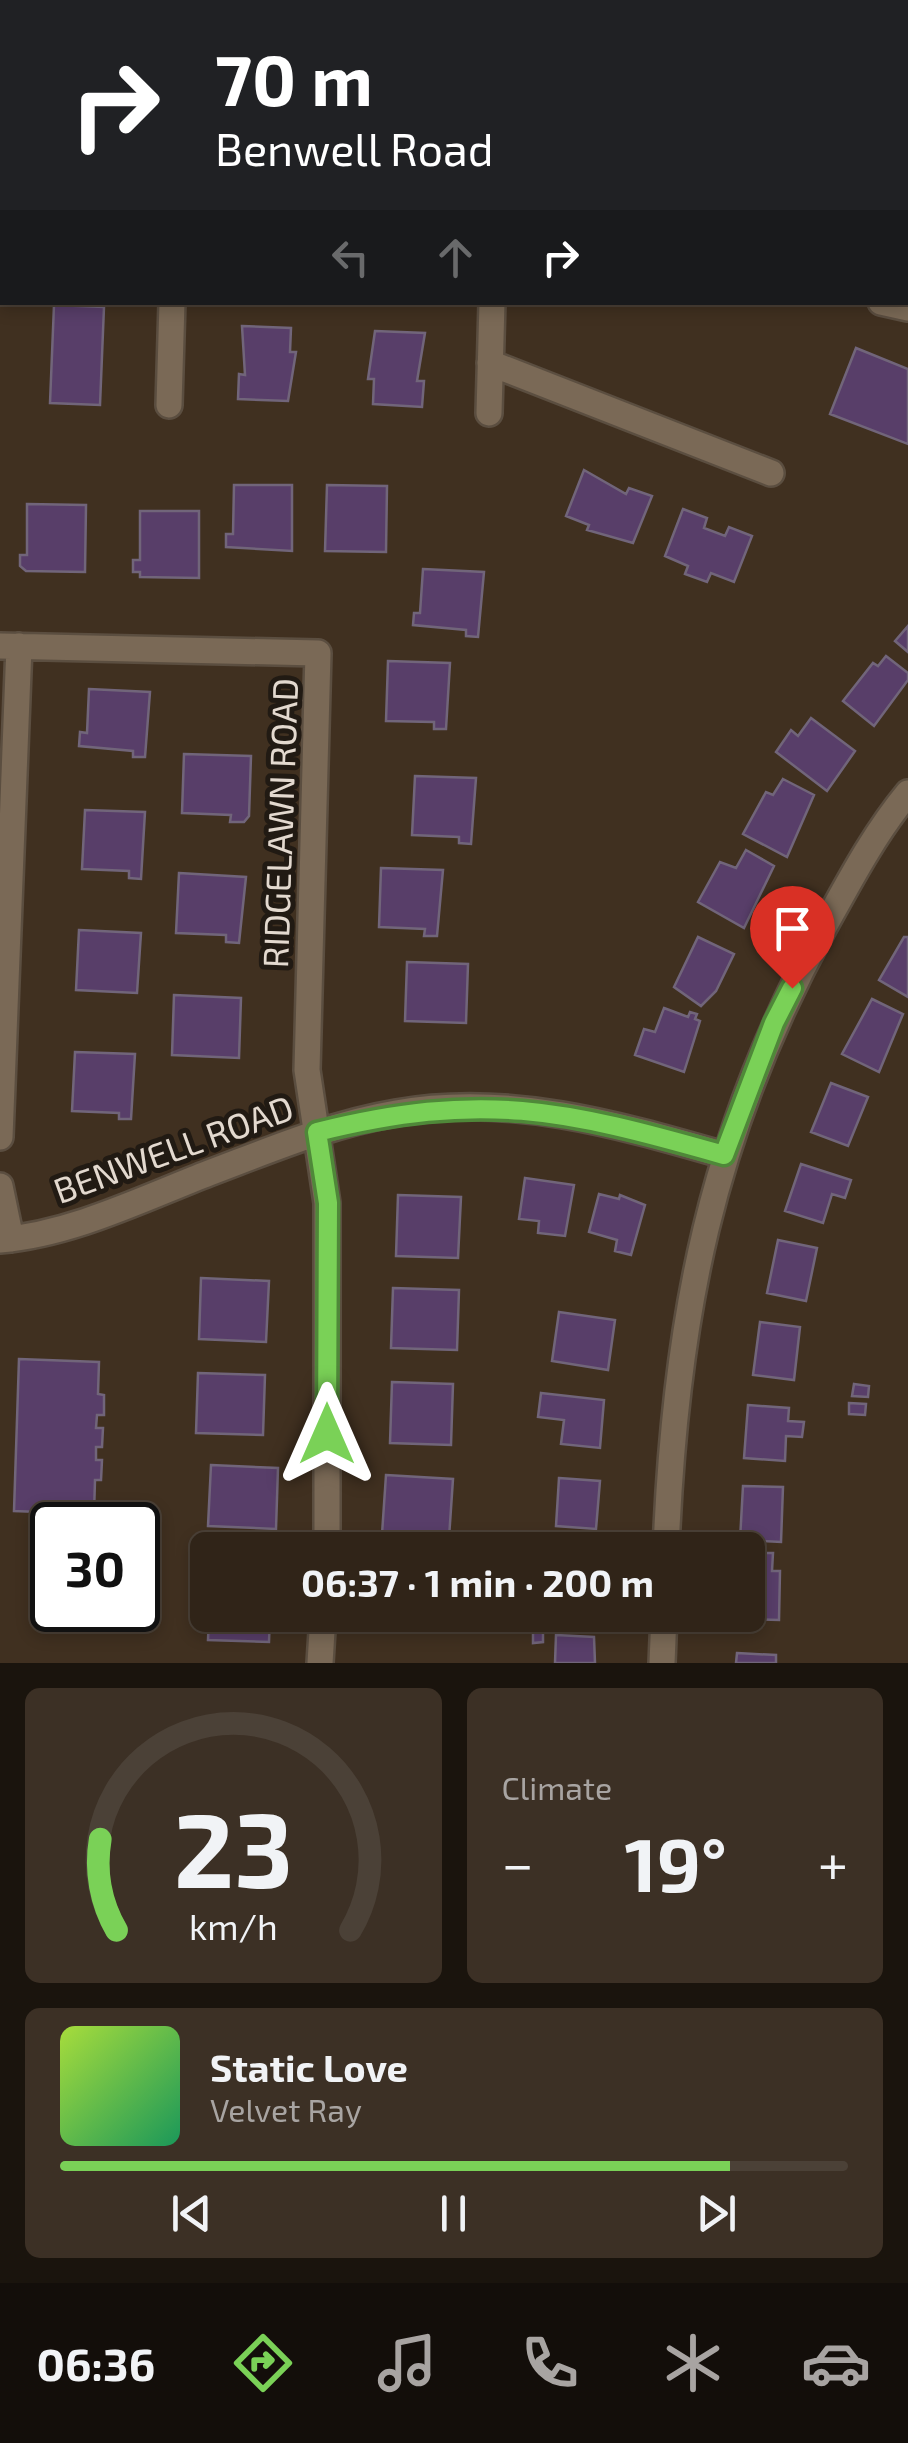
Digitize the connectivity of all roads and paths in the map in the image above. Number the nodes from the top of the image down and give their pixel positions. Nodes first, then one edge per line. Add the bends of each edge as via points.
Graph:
1 (172, 305) edge
2 (492, 305) edge
3 (490, 363) junction
4 (169, 405) dead end
5 (488, 413) dead end
6 (771, 473) dead end
7 (10, 646) edge
8 (908, 793) edge
9 (317, 1132) junction
10 (0, 1137) edge
11 (724, 1155) junction
12 (0, 1186) edge
13 (6, 1239) edge
14 (327, 1532) edge
15 (667, 1532) edge
16 (322, 1632) edge
17 (663, 1632) edge
18 (320, 1663) edge
19 (662, 1663) edge

1 - 4 street
2 - 3 street
3 - 5 street
3 - 6 street
7 - 9 street, RIDGELAWN ROAD via 318,653 307,1070
7 - 10 street
8 - 11 street via 852,878 774,1023
9 - 11 street, BENWELL ROAD via 397,1112 515,1107
9 - 13 street, BENWELL ROAD via 66,1228
9 - 14 street via 328,1203
11 - 15 street via 687,1304
12 - 13 street
16 - 18 street
17 - 19 street

